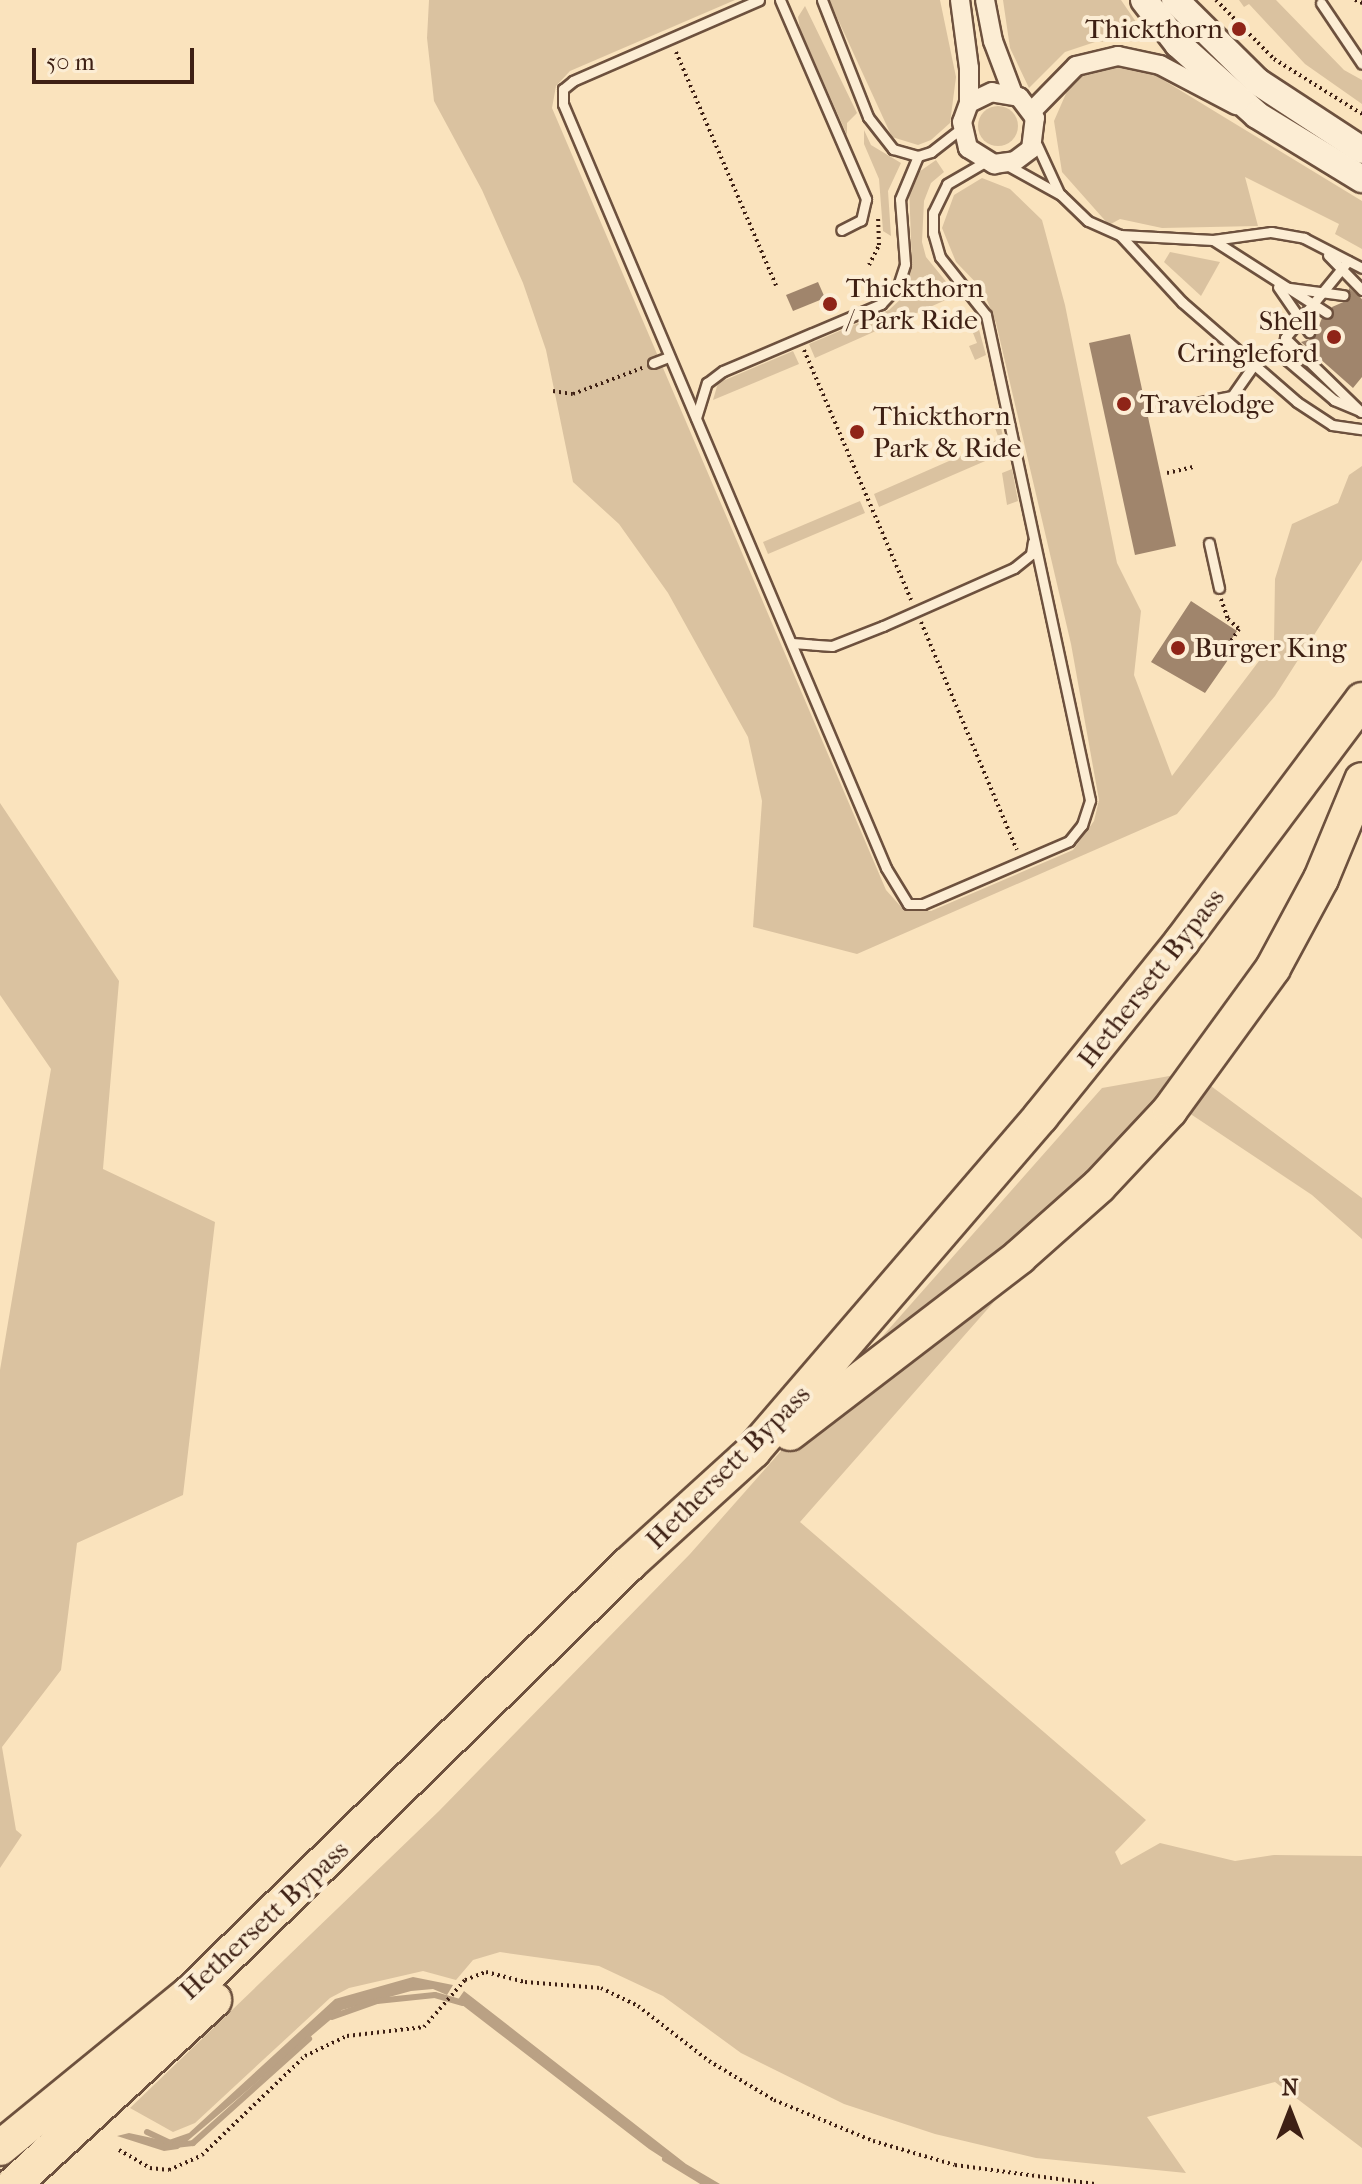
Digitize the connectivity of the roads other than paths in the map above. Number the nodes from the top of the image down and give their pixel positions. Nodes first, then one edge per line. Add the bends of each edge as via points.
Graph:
1 (759, 0) edge
2 (780, 0) edge
3 (822, 0) edge
4 (960, 0) edge
5 (985, 0) edge
6 (1144, 0) edge
7 (1175, 0) edge
8 (1322, 1) edge
9 (1362, 64) edge
10 (1013, 94) junction
11 (969, 103) junction
12 (1032, 111) junction
13 (1257, 115) junction
14 (962, 128) junction
15 (1034, 137) junction
16 (1362, 150) edge
17 (918, 156) junction
18 (985, 162) junction
19 (1004, 163) junction
20 (1362, 179) edge
21 (1061, 195) junction
22 (841, 230) dead end
23 (1120, 235) junction
24 (1213, 240) junction
25 (1344, 265) junction
26 (1362, 268) edge
27 (1278, 287) junction
28 (1326, 289) junction
29 (1362, 290) edge
30 (1343, 295) dead end
31 (1313, 304) junction
32 (1327, 313) dead end
33 (1299, 320) junction
34 (1309, 332) dead end
35 (1285, 338) junction
36 (669, 357) junction
37 (653, 363) road end
38 (1254, 365) junction
39 (1181, 406) dead end
40 (1362, 412) edge
41 (696, 418) junction
42 (1362, 429) edge
43 (1034, 534) junction
44 (1209, 543) dead end
45 (1219, 588) road end
46 (792, 643) junction
47 (1362, 700) edge
48 (1362, 780) edge
49 (0, 2148) edge
50 (14, 2184) edge

1 - 36 lane via 563,89 574,133
2 - 22 lane via 866,199 861,220
3 - 17 lane via 877,133 893,149
4 - 11 street
5 - 10 street via 993,41
6 - 13 main road via 1178,44
7 - 16 main road via 1258,82
8 - 9 lane
10 - 11 street via 992,92
10 - 12 street
11 - 14 street
12 - 13 street via 1076,66 1134,56
12 - 15 street
13 - 20 main road
14 - 17 lane via 943,145
14 - 18 street via 968,148
15 - 19 street via 1025,156
15 - 21 lane via 1042,166
17 - 41 lane via 900,199 905,264 898,286 881,304 723,371 707,383
18 - 19 street
18 - 43 lane via 947,184 933,213 933,233 940,257 986,315
19 - 21 lane
21 - 23 lane via 1088,221
23 - 24 lane
23 - 38 lane via 1159,280
24 - 25 lane via 1271,232 1304,238
24 - 27 lane
25 - 26 lane
25 - 28 lane
25 - 29 lane
27 - 28 lane
27 - 31 lane
27 - 33 lane
28 - 30 lane
28 - 31 lane
31 - 32 lane
31 - 33 lane
33 - 34 lane
33 - 35 lane
35 - 40 lane
35 - 40 lane via 1287,360 1334,400
36 - 37 lane
36 - 41 lane
38 - 39 lane via 1232,396
38 - 42 lane via 1332,425
41 - 46 lane
43 - 46 lane via 1031,554 1014,568 832,646
43 - 46 lane via 1090,800 1082,825 1069,841 923,904 908,904 886,868
44 - 45 lane
47 - 49 highway, Hethersett Bypass via 1191,929 1050,1104 753,1451 629,1564 189,1994
48 - 50 highway, Hethersett Bypass via 1321,879 1273,968 1170,1110 1099,1186 1019,1257 853,1382 724,1491 446,1777

